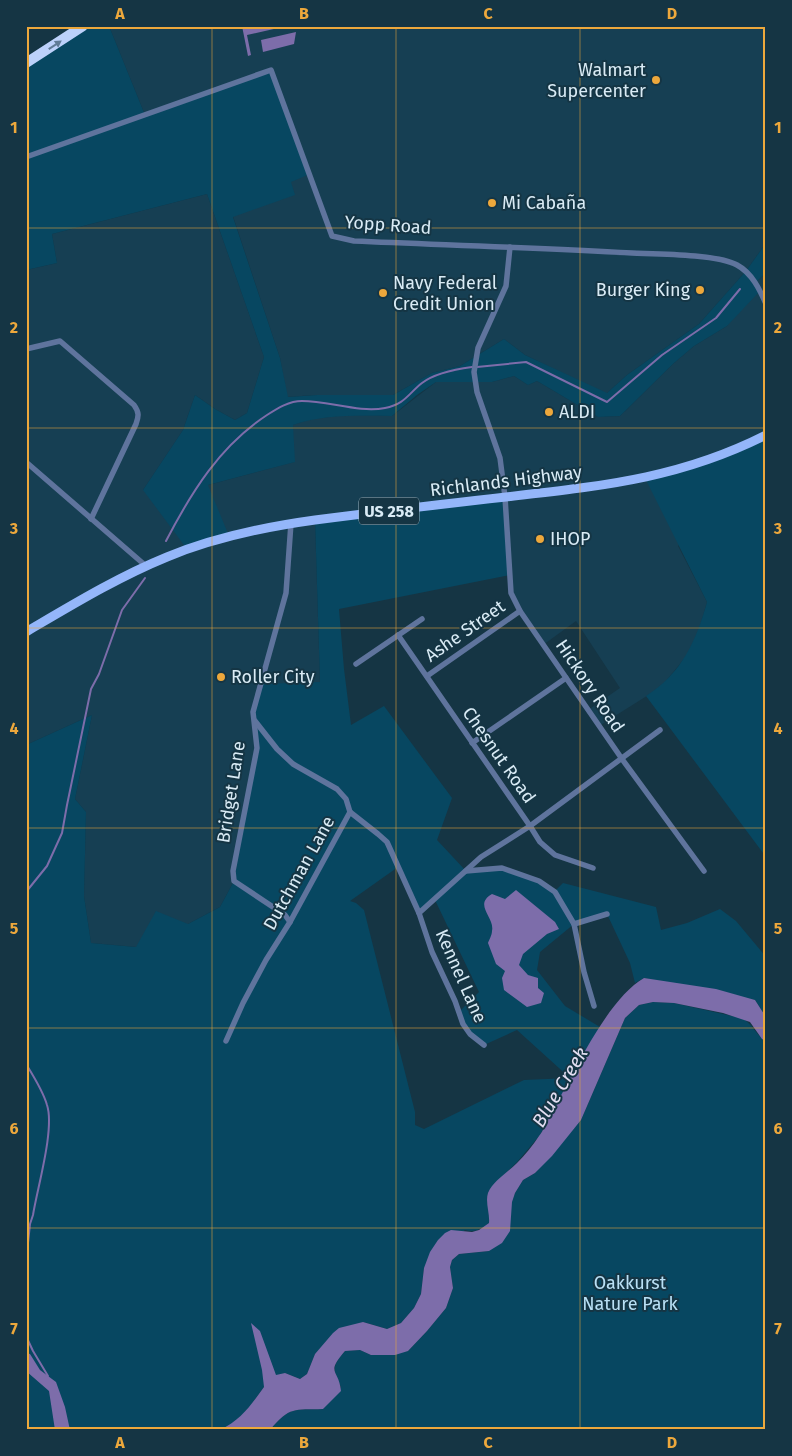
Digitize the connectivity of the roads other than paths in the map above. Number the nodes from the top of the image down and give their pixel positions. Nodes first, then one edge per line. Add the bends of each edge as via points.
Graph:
1 (83, 26) edge
2 (26, 63) edge
3 (26, 158) edge
4 (510, 247) junction
5 (766, 304) edge
6 (26, 349) edge
7 (766, 435) edge
8 (26, 462) edge
9 (505, 497) junction
10 (91, 519) junction
11 (291, 523) junction
12 (146, 566) junction
13 (520, 611) junction
14 (422, 619) dead end
15 (26, 632) edge
16 (398, 635) junction
17 (356, 664) dead end
18 (427, 676) junction
19 (566, 678) junction
20 (255, 721) junction
21 (660, 730) dead end
22 (472, 743) junction
23 (622, 759) junction
24 (350, 812) junction
25 (530, 826) junction
26 (593, 868) dead end
27 (466, 871) junction
28 (704, 871) dead end
29 (419, 913) junction
30 (607, 914) dead end
31 (290, 922) junction
32 (574, 924) junction
33 (594, 1006) dead end
34 (226, 1040) dead end
35 (484, 1045) dead end

2 -> 1 highway
3 - 4 street, Yopp Road via 271,70 332,236 354,241
4 - 5 street, Yopp Road via 725,260 746,271
4 - 9 street, Hickory Road via 506,286 478,348 474,372 477,392 500,458
6 - 10 street via 60,341 138,411 136,424
7 - 9 main road, Richlands Highway / US 258 via 711,459 659,475 607,485
8 - 10 street
9 - 11 main road, Richlands Highway / US 258
9 - 13 street, Hickory Road via 512,593
10 - 12 street
11 - 12 main road, Richlands Highway / US 258 via 229,536
11 - 20 street, Bridget Lane via 286,593 253,712
12 - 15 main road, Richlands Highway / US 258
13 - 18 street, Ashe Street
13 - 19 street, Hickory Road
14 - 16 street
16 - 17 street
16 - 18 street, Chesnut Road
18 - 22 street, Chesnut Road
19 - 22 street
19 - 23 street, Hickory Road
20 - 24 street, Dutchman Lane via 292,764 337,789 346,799
20 - 31 street, Bridget Lane via 257,748 233,871 234,881 285,915
21 - 23 street
22 - 25 street, Chesnut Road
23 - 25 street
23 - 28 street, Hickory Road
24 - 29 street, Kennel Lane via 387,842
24 - 31 street, Dutchman Lane
25 - 26 street, Chesnut Road via 540,842 555,855
25 - 27 street via 480,857
27 - 29 street
27 - 32 street via 502,868 539,881 555,892
29 - 35 street, Kennel Lane via 462,1024
30 - 32 street
31 - 34 street, Dutchman Lane via 266,960
32 - 33 street

